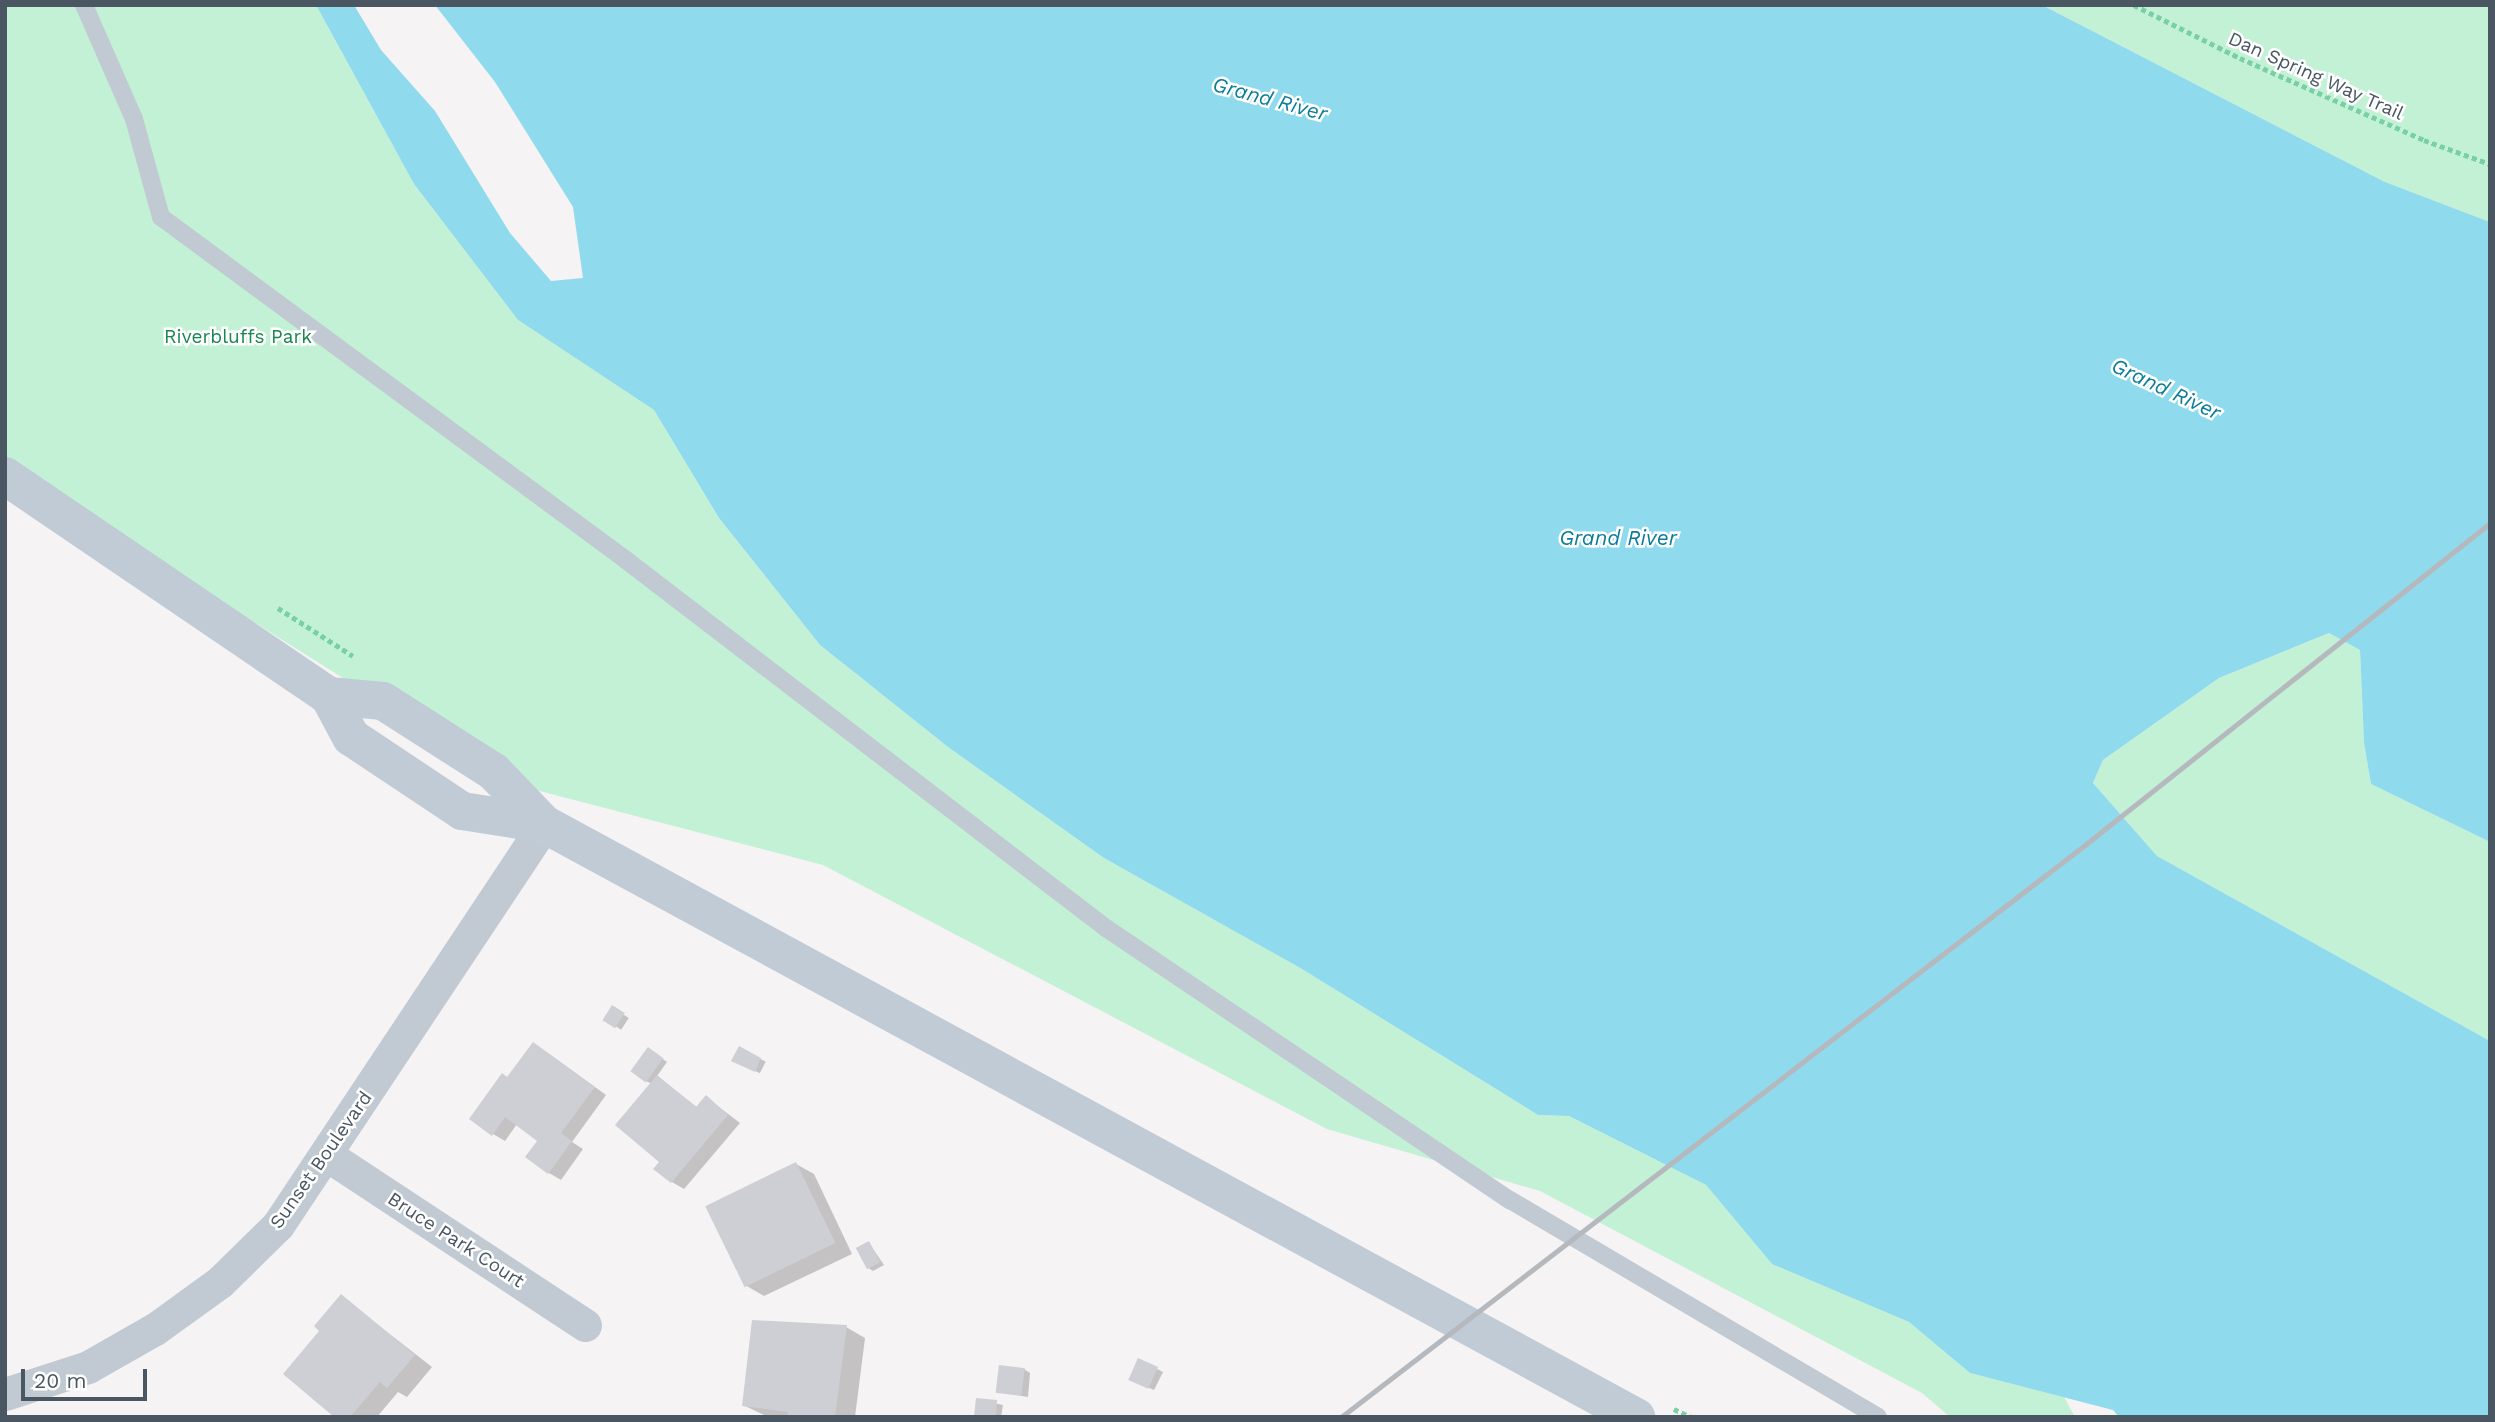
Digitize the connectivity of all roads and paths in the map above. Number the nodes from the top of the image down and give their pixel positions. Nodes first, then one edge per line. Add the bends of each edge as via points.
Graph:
1 (84, 5) edge
2 (2134, 5) edge
3 (2490, 164) edge
4 (5, 476) edge
5 (329, 696) junction
6 (544, 824) junction
7 (327, 1156) junction
8 (585, 1325) dead end
9 (5, 1394) edge
10 (1636, 1417) edge
11 (1878, 1417) edge

1 - 11 lane via 134,118 161,217 626,560 1106,928 1510,1200
2 - 3 path, Dan Spring Way Trail via 2424,140
4 - 5 main road
5 - 6 main road via 383,701 494,772
5 - 6 main road via 351,737 462,811
6 - 7 street, Sunset Boulevard
6 - 10 main road
7 - 8 street, Bruce Park Court
7 - 9 street, Sunset Boulevard via 278,1225 220,1282 155,1329 88,1367

